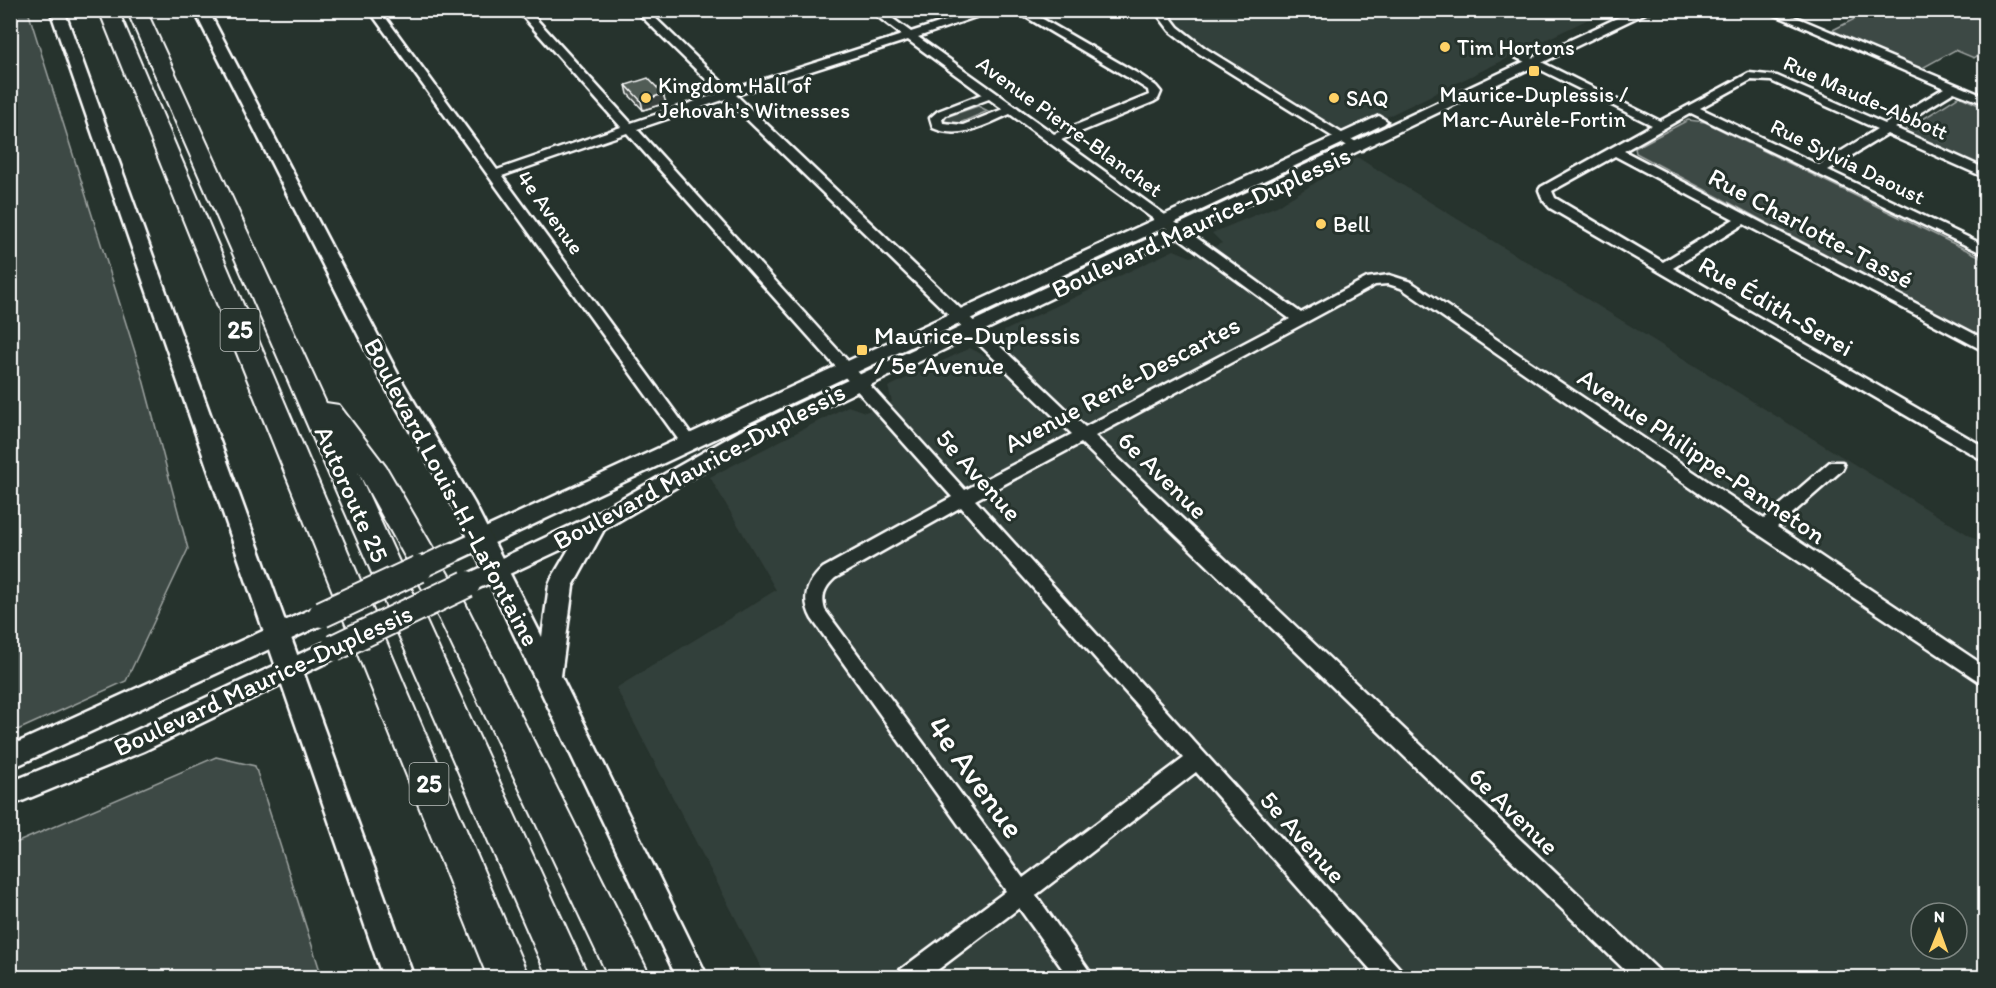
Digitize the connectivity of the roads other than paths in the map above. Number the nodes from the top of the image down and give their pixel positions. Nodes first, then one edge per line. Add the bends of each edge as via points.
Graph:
1 (57, 10) edge
2 (108, 10) edge
3 (136, 10) edge
4 (201, 10) edge
5 (374, 10) edge
6 (522, 10) edge
7 (640, 10) edge
8 (874, 10) edge
9 (991, 10) edge
10 (1019, 10) edge
11 (1159, 10) edge
12 (1614, 10) edge
13 (1646, 10) edge
14 (1769, 10) edge
15 (911, 37) junction
16 (1519, 55) junction
17 (1536, 63) junction
18 (1953, 87) junction
19 (728, 94) junction
20 (990, 95) junction
21 (1986, 101) edge
22 (1692, 109) junction
23 (1011, 110) junction
24 (1660, 125) junction
25 (628, 128) junction
26 (1887, 129) junction
27 (1343, 138) junction
28 (1053, 139) junction
29 (1358, 147) junction
30 (1615, 151) junction
31 (1820, 170) junction
32 (1986, 174) edge
33 (494, 175) junction
34 (1546, 195) joint
35 (1743, 219) junction
36 (1165, 220) junction
37 (1180, 231) junction
38 (1986, 251) edge
39 (1663, 268) junction
40 (1389, 279) joint
41 (960, 316) junction
42 (1299, 318) junction
43 (973, 329) junction
44 (1986, 347) edge
45 (297, 369) junction
46 (853, 375) junction
47 (1084, 434) junction
48 (689, 442) junction
49 (1986, 456) edge
50 (1836, 466) dead end
51 (964, 498) junction
52 (595, 524) junction
53 (1764, 530) junction
54 (481, 539) junction
55 (497, 570) junction
56 (818, 614) joint
57 (277, 634) junction
58 (290, 669) junction
59 (549, 675) junction
60 (1986, 678) edge
61 (10, 758) edge
62 (1197, 760) junction
63 (10, 794) edge
64 (1022, 893) junction
65 (485, 920) junction
66 (399, 978) edge
67 (500, 978) edge
68 (509, 978) edge
69 (569, 978) edge
70 (631, 978) edge
71 (693, 978) edge
72 (908, 978) edge
73 (1083, 978) edge
74 (1393, 978) edge
75 (1650, 978) edge

1 - 57 main road
2 - 65 highway, Autoroute 25 / 25
3 - 45 highway, Autoroute 25 / 25
4 - 54 main road, Boulevard Louis-H.-Lafontaine via 389,376
5 - 33 street, 4e Avenue
6 - 25 street, 5e Avenue
7 - 19 street, 6e Avenue
8 - 15 street, Avenue Pierre-Blanchet
9 - 15 street
10 - 28 street via 1064,39 1102,56 1155,93 1149,100
11 - 27 street via 1174,29 1201,50
12 - 16 street, Boulevard Maurice-Duplessis
13 - 17 street, Boulevard Maurice-Duplessis
14 - 18 street
15 - 19 street
15 - 20 street, Avenue Pierre-Blanchet
16 - 17 street
16 - 27 street, Boulevard Maurice-Duplessis
17 - 24 street
17 - 29 street, Boulevard Maurice-Duplessis
18 - 21 street
18 - 26 street
19 - 25 street
19 - 41 street, 6e Avenue
20 - 23 street, Avenue Pierre-Blanchet
20 - 23 street via 942,112 936,125 960,130
22 - 24 street, Rue Maude-Abbott
22 - 26 street, Rue Maude-Abbott via 1749,76 1760,75
22 - 31 street, Rue Sylvia Daoust
23 - 28 street, Avenue Pierre-Blanchet
24 - 30 street, Rue Maude-Abbott
25 - 33 street
25 - 46 street, 5e Avenue
26 - 31 street
26 - 32 street, Rue Maude-Abbott
27 - 29 street
27 - 36 street, Boulevard Maurice-Duplessis
28 - 36 street, Avenue Pierre-Blanchet
29 - 37 street, Boulevard Maurice-Duplessis
30 - 34 street, Rue Maude-Abbott via 1549,186
30 - 35 street, Rue Charlotte-Tassé
31 - 38 street, Rue Sylvia Daoust
33 - 48 street, 4e Avenue
34 - 39 street, Rue Édith-Serei via 1555,205
35 - 39 street
35 - 44 street, Rue Charlotte-Tassé
36 - 37 street, Avenue Pierre-Blanchet
36 - 41 street, Boulevard Maurice-Duplessis
37 - 42 street, Avenue Pierre-Blanchet
37 - 43 street, Boulevard Maurice-Duplessis
39 - 49 street, Rue Édith-Serei
40 - 42 street, Avenue René-Descartes via 1372,281
40 - 53 street, Avenue Philippe-Panneton via 1406,285
41 - 43 street, 6e Avenue
41 - 46 street, Boulevard Maurice-Duplessis
42 - 47 street, Avenue René-Descartes
43 - 46 street, Boulevard Maurice-Duplessis
43 - 47 street, 6e Avenue
45 - 69 highway, Autoroute 25 / 25
45 - 70 highway via 376,475 413,538 497,700
46 - 48 street, Boulevard Maurice-Duplessis
46 - 51 street, 5e Avenue
46 - 52 street, Boulevard Maurice-Duplessis
47 - 51 street, Avenue René-Descartes
47 - 75 street, 6e Avenue
48 - 54 street, Boulevard Maurice-Duplessis
50 - 53 street
51 - 56 street, Avenue René-Descartes via 829,573 814,592 813,604
51 - 62 street, 5e Avenue
52 - 55 street, Boulevard Maurice-Duplessis
52 - 59 main road via 561,585
53 - 60 street, Avenue Philippe-Panneton
54 - 55 main road, Boulevard Louis-H.-Lafontaine
54 - 57 street, Boulevard Maurice-Duplessis, bridge
55 - 58 street, Boulevard Maurice-Duplessis, bridge
55 - 59 main road, Boulevard Louis-H.-Lafontaine
56 - 64 street, 4e Avenue
57 - 58 main road
57 - 61 street, Boulevard Maurice-Duplessis
58 - 63 street, Boulevard Maurice-Duplessis via 143,739
58 - 66 main road
59 - 71 main road, Boulevard Louis-H.-Lafontaine
62 - 64 street
62 - 74 street, 5e Avenue
64 - 72 street
64 - 73 street, 4e Avenue
65 - 67 highway
65 - 68 highway, Autoroute 25 / 25

